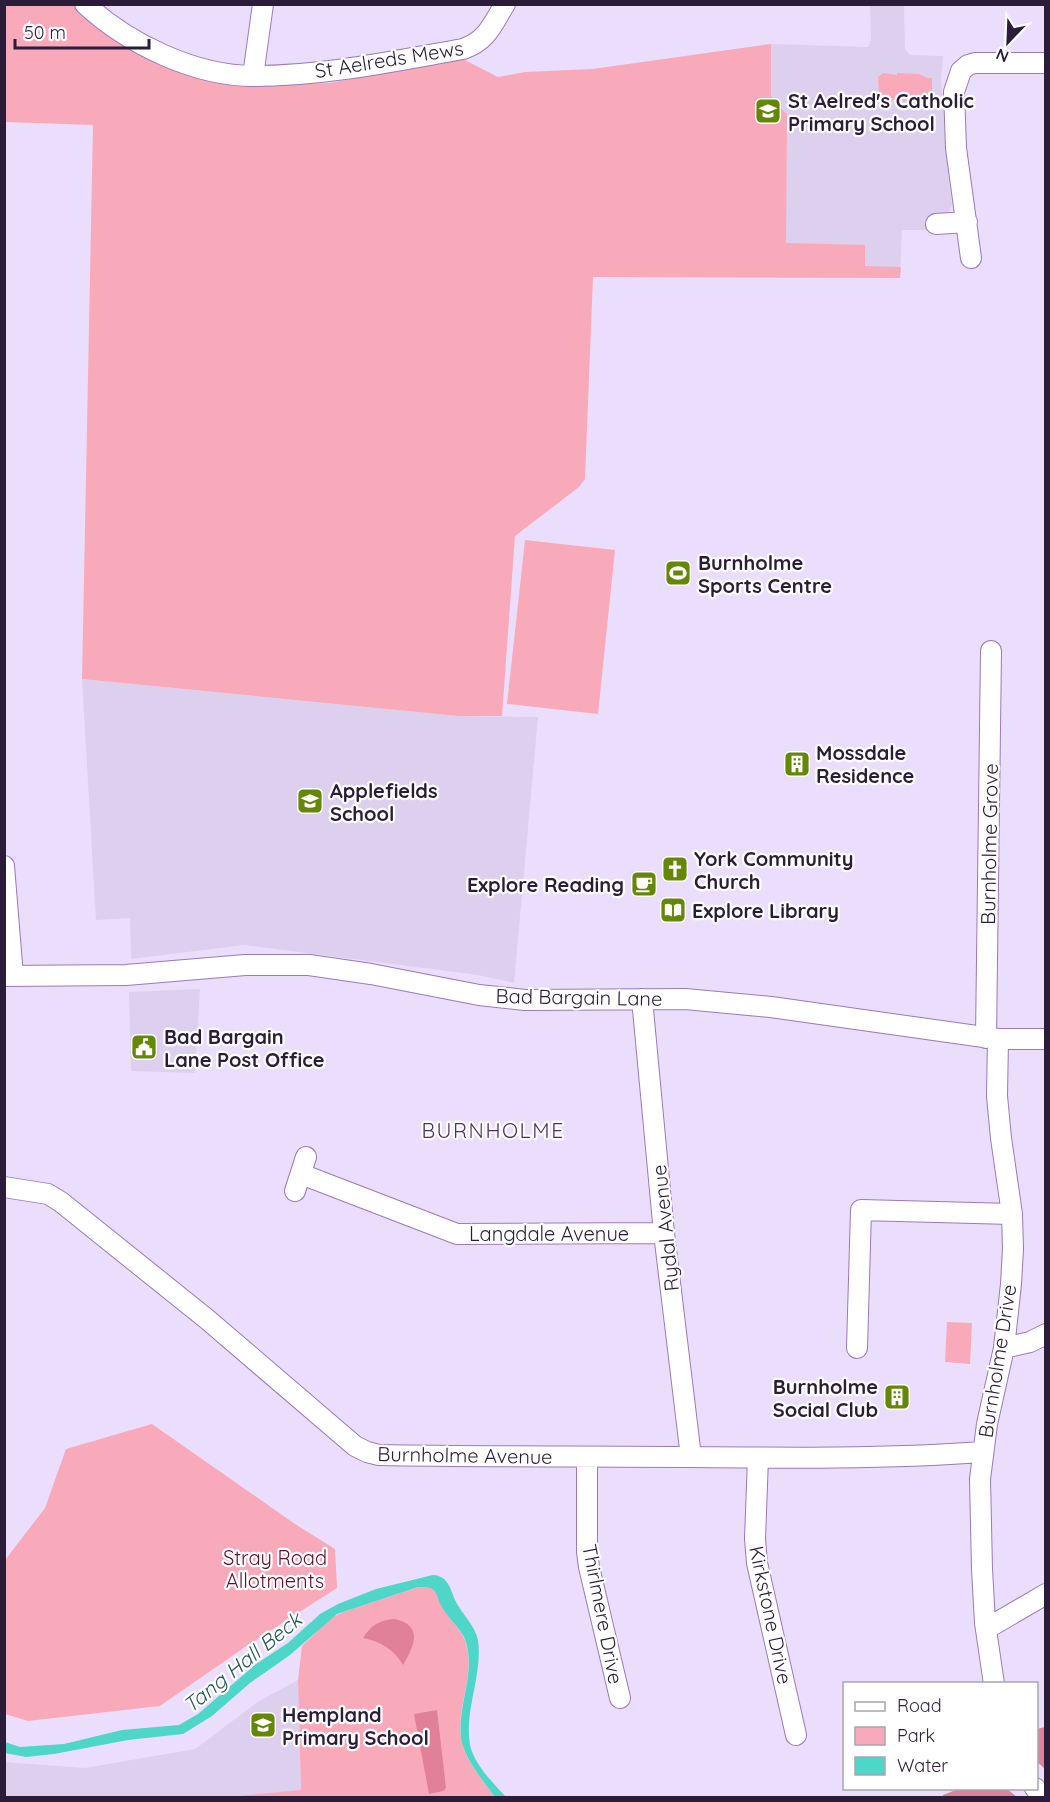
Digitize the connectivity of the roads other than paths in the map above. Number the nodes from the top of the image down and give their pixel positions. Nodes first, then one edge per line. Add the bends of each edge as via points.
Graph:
1 (85, 4) edge
2 (263, 4) edge
3 (505, 4) edge
4 (1046, 63) edge
5 (253, 76) junction
6 (967, 222) junction
7 (936, 224) dead end
8 (971, 258) dead end
9 (991, 651) dead end
10 (4, 866) edge
11 (9, 976) edge
12 (642, 999) junction
13 (992, 1038) junction
14 (1046, 1039) edge
15 (300, 1174) dead end
16 (4, 1187) edge
17 (1012, 1214) junction
18 (664, 1233) junction
19 (1046, 1334) edge
20 (857, 1348) dead end
21 (1004, 1348) junction
22 (983, 1452) junction
23 (587, 1457) junction
24 (691, 1457) junction
25 (758, 1458) junction
26 (1046, 1593) edge
27 (986, 1629) junction
28 (994, 1682) edge
29 (620, 1698) dead end
30 (796, 1735) dead end

1 - 5 street, St Aelreds Mews via 103,21 156,52 216,71
2 - 5 street
3 - 5 street, St Aelreds Mews via 486,36 463,49 318,72
4 - 6 street via 975,63 957,77 954,130
6 - 7 street
6 - 8 street
9 - 13 street, Burnholme Grove
10 - 11 street
11 - 12 street, Bad Bargain Lane via 126,975 245,965 309,965 525,1000
12 - 13 street, Bad Bargain Lane via 771,1007
12 - 18 street, Rydal Avenue
13 - 14 street, Bad Bargain Lane
13 - 17 street, Burnholme Drive
15 - 18 street, Langdale Avenue via 457,1234
16 - 23 street, Burnholme Avenue via 48,1194 61,1202 367,1452
17 - 20 street via 861,1210
17 - 21 street, Burnholme Drive via 1011,1284
18 - 24 street, Rydal Avenue
19 - 21 street
21 - 22 street, Burnholme Drive
22 - 25 street, Burnholme Avenue via 914,1457
22 - 27 street, Burnholme Drive via 980,1479
23 - 24 street, Burnholme Avenue
23 - 29 street, Thirlmere Drive via 589,1567
24 - 25 street, Burnholme Avenue
25 - 30 street, Kirkstone Drive via 757,1563
26 - 27 street
27 - 28 street, Burnholme Drive

